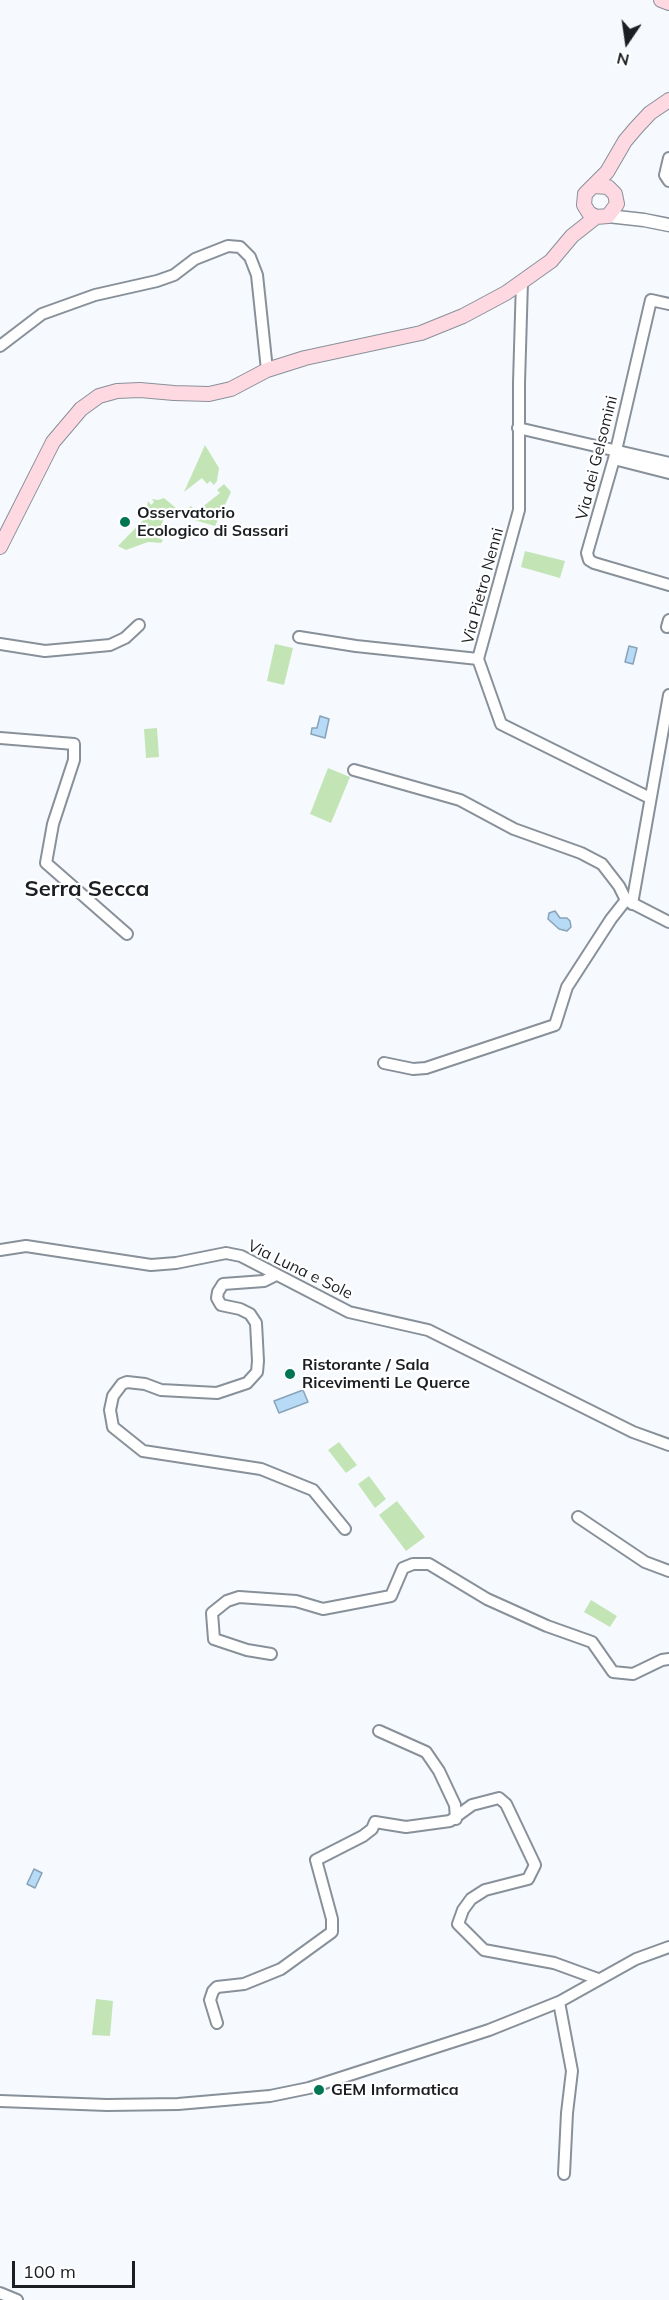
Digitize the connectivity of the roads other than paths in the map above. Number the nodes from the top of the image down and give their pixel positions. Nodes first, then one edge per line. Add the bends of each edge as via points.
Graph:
1 (661, 0) edge
2 (669, 3) edge
3 (669, 100) edge
4 (620, 151) junction
5 (669, 158) edge
6 (669, 181) edge
7 (593, 186) junction
8 (612, 189) junction
9 (617, 204) junction
10 (597, 215) junction
11 (644, 219) junction
12 (669, 225) edge
13 (522, 281) junction
14 (669, 304) edge
15 (0, 346) edge
16 (267, 370) junction
17 (518, 428) junction
18 (615, 454) junction
19 (669, 462) edge
20 (669, 473) edge
21 (0, 547) edge
22 (669, 585) edge
23 (139, 625) dead end
24 (299, 637) dead end
25 (0, 644) edge
26 (478, 658) junction
27 (669, 695) edge
28 (0, 738) edge
29 (354, 770) dead end
30 (650, 798) junction
31 (629, 902) junction
32 (669, 922) edge
33 (127, 934) dead end
34 (384, 1063) dead end
35 (0, 1250) edge
36 (276, 1275) junction
37 (669, 1444) edge
38 (578, 1517) dead end
39 (345, 1529) dead end
40 (669, 1571) edge
41 (271, 1654) dead end
42 (669, 1659) edge
43 (379, 1731) dead end
44 (456, 1819) junction
45 (669, 1947) edge
46 (598, 1979) junction
47 (559, 2002) junction
48 (217, 2023) dead end
49 (0, 2101) edge
50 (564, 2174) dead end
51 (0, 2293) edge
52 (17, 2300) edge

1 - 2 main road
3 - 4 main road via 650,113
4 - 7 main road
4 - 8 main road
5 - 6 street via 665,175
7 - 8 main road
7 - 10 main road via 584,200
8 - 9 main road
9 - 10 main road
9 - 11 street
10 - 11 street
10 - 13 main road via 551,261
11 - 12 street
13 - 16 main road via 464,316 421,333 304,358
13 - 17 street, Via Pietro Nenni
14 - 18 street, Via dei Gelsomini via 651,300
15 - 16 street via 42,314 95,295 157,281 174,275 195,259 228,246 240,247 257,274
16 - 21 main road via 231,389 209,393 140,390 99,396 81,409 53,442
17 - 18 street
17 - 26 street, Via Pietro Nenni via 519,510
18 - 19 street
18 - 20 street
18 - 22 street, Via dei Gelsomini via 587,553 589,560
23 - 25 street via 110,645 45,651
24 - 26 street
26 - 30 street, Via Pietro Nenni via 501,724
27 - 30 street
28 - 33 street via 74,744 74,760 53,824 46,863
29 - 31 street via 460,800 514,829 581,853 602,864
30 - 31 street
31 - 32 street
31 - 34 street via 611,919 567,987 555,1024 426,1068 413,1070
35 - 36 street, Via Luna e Sole via 26,1246 152,1265 226,1253 241,1256
36 - 37 street, Via Luna e Sole via 349,1312 428,1330 633,1432
36 - 39 street via 264,1281 223,1284 218,1292 221,1305 250,1314 255,1323 257,1372 247,1383 218,1393 161,1390 127,1382 113,1396 113,1427 143,1451 261,1469 313,1490
38 - 40 street via 645,1562
41 - 42 street via 214,1639 212,1613 226,1601 239,1597 296,1601 323,1609 391,1596 403,1568 429,1564 487,1599 592,1642 613,1672 633,1674
43 - 44 street via 426,1752 455,1805
44 - 46 street via 472,1805 499,1798 506,1804 535,1865 528,1880 485,1890 471,1899 458,1924 470,1939 484,1950 554,1963
44 - 48 street via 406,1827 375,1822 363,1836 316,1860 332,1932 281,1969 244,1984 217,1987 210,2000
45 - 46 street
46 - 47 street
47 - 49 street via 457,2042 333,2081 270,2096 177,2104
47 - 50 street via 572,2071
51 - 52 street

